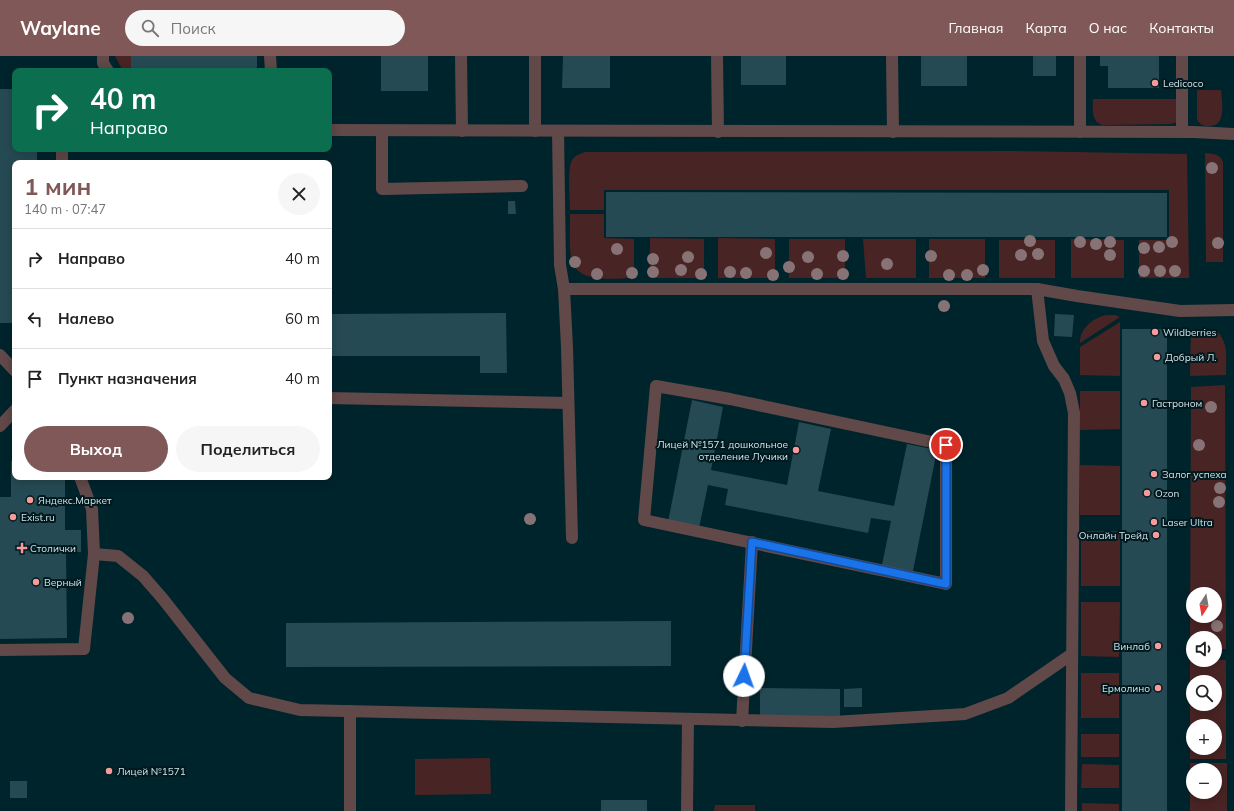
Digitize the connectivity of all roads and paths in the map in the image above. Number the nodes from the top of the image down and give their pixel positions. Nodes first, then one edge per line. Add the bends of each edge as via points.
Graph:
1 (103, 56) edge
2 (270, 56) edge
3 (461, 56) edge
4 (535, 56) edge
5 (717, 56) edge
6 (892, 56) edge
7 (1080, 56) edge
8 (1182, 56) edge
9 (106, 68) edge
10 (271, 68) edge
11 (332, 130) edge
12 (382, 131) junction
13 (462, 131) junction
14 (535, 131) junction
15 (558, 131) junction
16 (718, 132) junction
17 (893, 132) junction
18 (1080, 132) junction
19 (1182, 132) junction
20 (1234, 134) edge
21 (522, 186) dead end
22 (564, 289) junction
23 (1037, 289) junction
24 (1234, 310) edge
25 (0, 355) edge
26 (12, 367) edge
27 (332, 398) edge
28 (568, 403) junction
29 (12, 413) edge
30 (0, 426) edge
31 (81, 480) edge
32 (572, 538) dead end
33 (752, 542) junction
34 (94, 554) junction
35 (0, 650) edge
36 (1072, 654) junction
37 (350, 711) junction
38 (688, 720) junction
39 (742, 721) junction
40 (350, 811) edge
41 (687, 811) edge
42 (1071, 811) edge

1 - 9 lane
2 - 10 lane
3 - 13 lane
4 - 14 lane
5 - 16 lane
6 - 17 lane
7 - 18 lane
8 - 19 lane
11 - 12 lane
12 - 13 lane
12 - 21 lane via 382,189
13 - 14 lane
14 - 15 lane
15 - 16 lane
15 - 22 lane via 560,265
16 - 17 lane
17 - 18 lane
18 - 19 lane
19 - 20 lane
22 - 23 lane
22 - 28 lane
23 - 24 lane via 1180,310
23 - 36 lane via 1043,341 1054,366 1064,379 1074,413
25 - 26 lane
27 - 28 lane
28 - 32 lane
29 - 30 lane
31 - 34 lane via 92,509
33 - 33 lane via 946,584 946,445 730,399 656,386 644,520
33 - 39 lane
34 - 35 lane via 84,649
34 - 37 lane via 118,556 143,576 225,678 249,698 300,710
36 - 39 lane via 1008,698 965,714 833,722
36 - 42 lane
37 - 38 lane
37 - 40 lane
38 - 39 lane
38 - 41 lane

